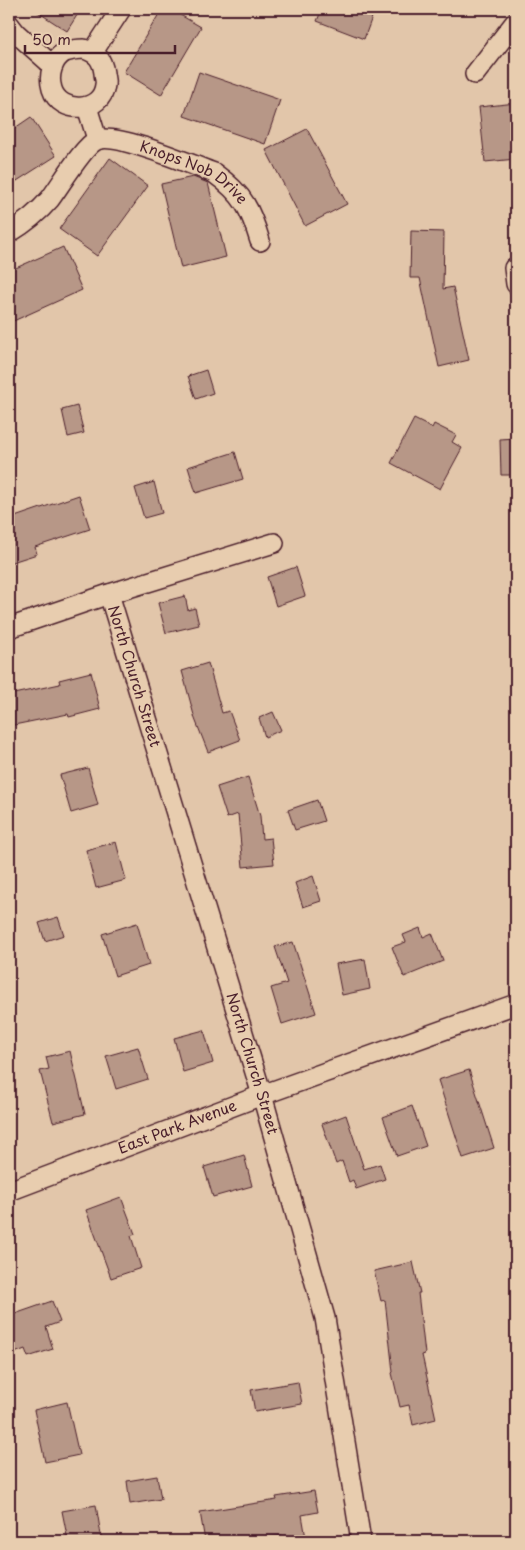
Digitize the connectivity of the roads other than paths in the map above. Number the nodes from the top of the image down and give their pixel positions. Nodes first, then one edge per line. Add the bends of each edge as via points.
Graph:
1 (121, 9) edge
2 (516, 21) edge
3 (9, 24) edge
4 (93, 52) junction
5 (52, 65) junction
6 (475, 74) dead end
7 (87, 107) junction
8 (98, 139) junction
9 (9, 233) edge
10 (260, 241) dead end
11 (274, 543) dead end
12 (109, 594) junction
13 (9, 628) edge
14 (516, 1004) edge
15 (262, 1095) junction
16 (9, 1191) edge
17 (361, 1541) edge

1 - 4 street
2 - 6 street
3 - 5 street
4 - 5 street via 84,49 64,52
4 - 7 street via 102,64 105,84 102,94
5 - 7 street via 50,75 54,95 68,106
7 - 8 street
8 - 9 street via 85,149 38,212
8 - 10 street, Knops Nob Drive via 130,143 214,173 245,202
11 - 12 street
12 - 13 street
12 - 15 street, North Church Street
14 - 15 street, East Park Avenue
15 - 16 street, East Park Avenue
15 - 17 street, North Church Street via 325,1318

